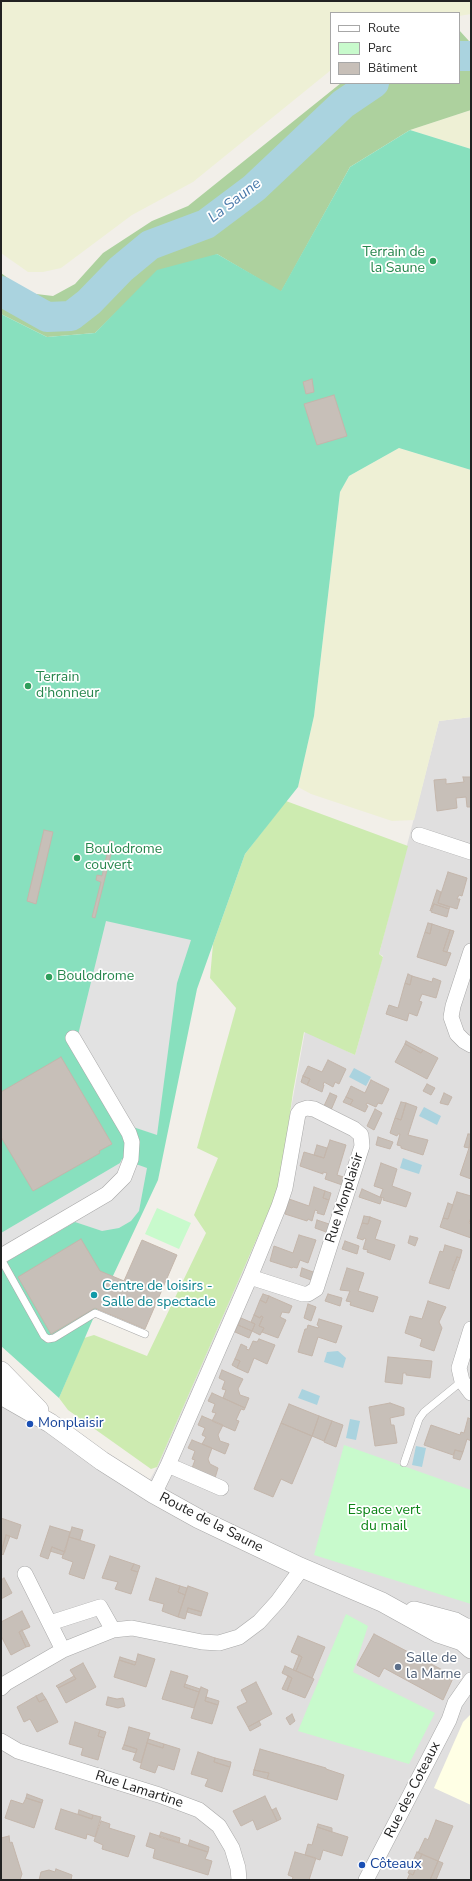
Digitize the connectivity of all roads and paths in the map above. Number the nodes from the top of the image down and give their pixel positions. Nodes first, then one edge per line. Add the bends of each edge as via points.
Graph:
1 (419, 835) dead end
2 (470, 849) edge
3 (471, 951) edge
4 (73, 1038) dead end
5 (471, 1045) edge
6 (1, 1258) edge
7 (250, 1277) junction
8 (471, 1329) edge
9 (145, 1334) dead end
10 (1, 1371) edge
11 (467, 1387) edge
12 (1, 1395) edge
13 (50, 1423) junction
14 (404, 1463) dead end
15 (168, 1465) junction
16 (221, 1488) dead end
17 (154, 1494) junction
18 (300, 1567) junction
19 (25, 1574) dead end
20 (382, 1602) junction
21 (50, 1624) junction
22 (471, 1628) edge
23 (113, 1630) junction
24 (471, 1649) edge
25 (63, 1650) junction
26 (471, 1680) edge
27 (1, 1688) edge
28 (471, 1699) edge
29 (450, 1720) junction
30 (1, 1741) edge
31 (239, 1880) edge
32 (366, 1880) edge

1 - 2 street
3 - 5 street via 451,1017 457,1034
4 - 6 street via 129,1133 132,1142 131,1159 124,1177 107,1194
6 - 9 lane via 48,1339 54,1338 95,1313
7 - 7 street, Rue Monplaisir via 303,1294 316,1289 362,1146 361,1135 354,1129 314,1109 307,1108 298,1114 285,1188
7 - 15 street, Rue Monplaisir
8 - 11 street via 460,1362 460,1374
10 - 13 street, Route de la Saune
11 - 14 lane via 424,1412 419,1419
12 - 13 street, Route de la Saune
13 - 17 street, Route de la Saune via 102,1461
15 - 16 street
15 - 17 street, Rue Monplaisir
17 - 18 street, Route de la Saune
18 - 20 street, Route de la Saune
18 - 23 street via 278,1601 259,1622 239,1637 219,1643 132,1628
19 - 21 street
20 - 22 street, Route de la Saune
20 - 24 street, Route de la Saune via 438,1633 462,1641
21 - 23 street via 100,1607
21 - 25 street
23 - 25 street
25 - 27 street
26 - 29 street, Rue des Coteaux via 455,1704
28 - 29 street, Rue des Coteaux
29 - 32 street, Rue des Coteaux
30 - 31 street, Rue Lamartine via 18,1750 199,1810 219,1826 232,1848

